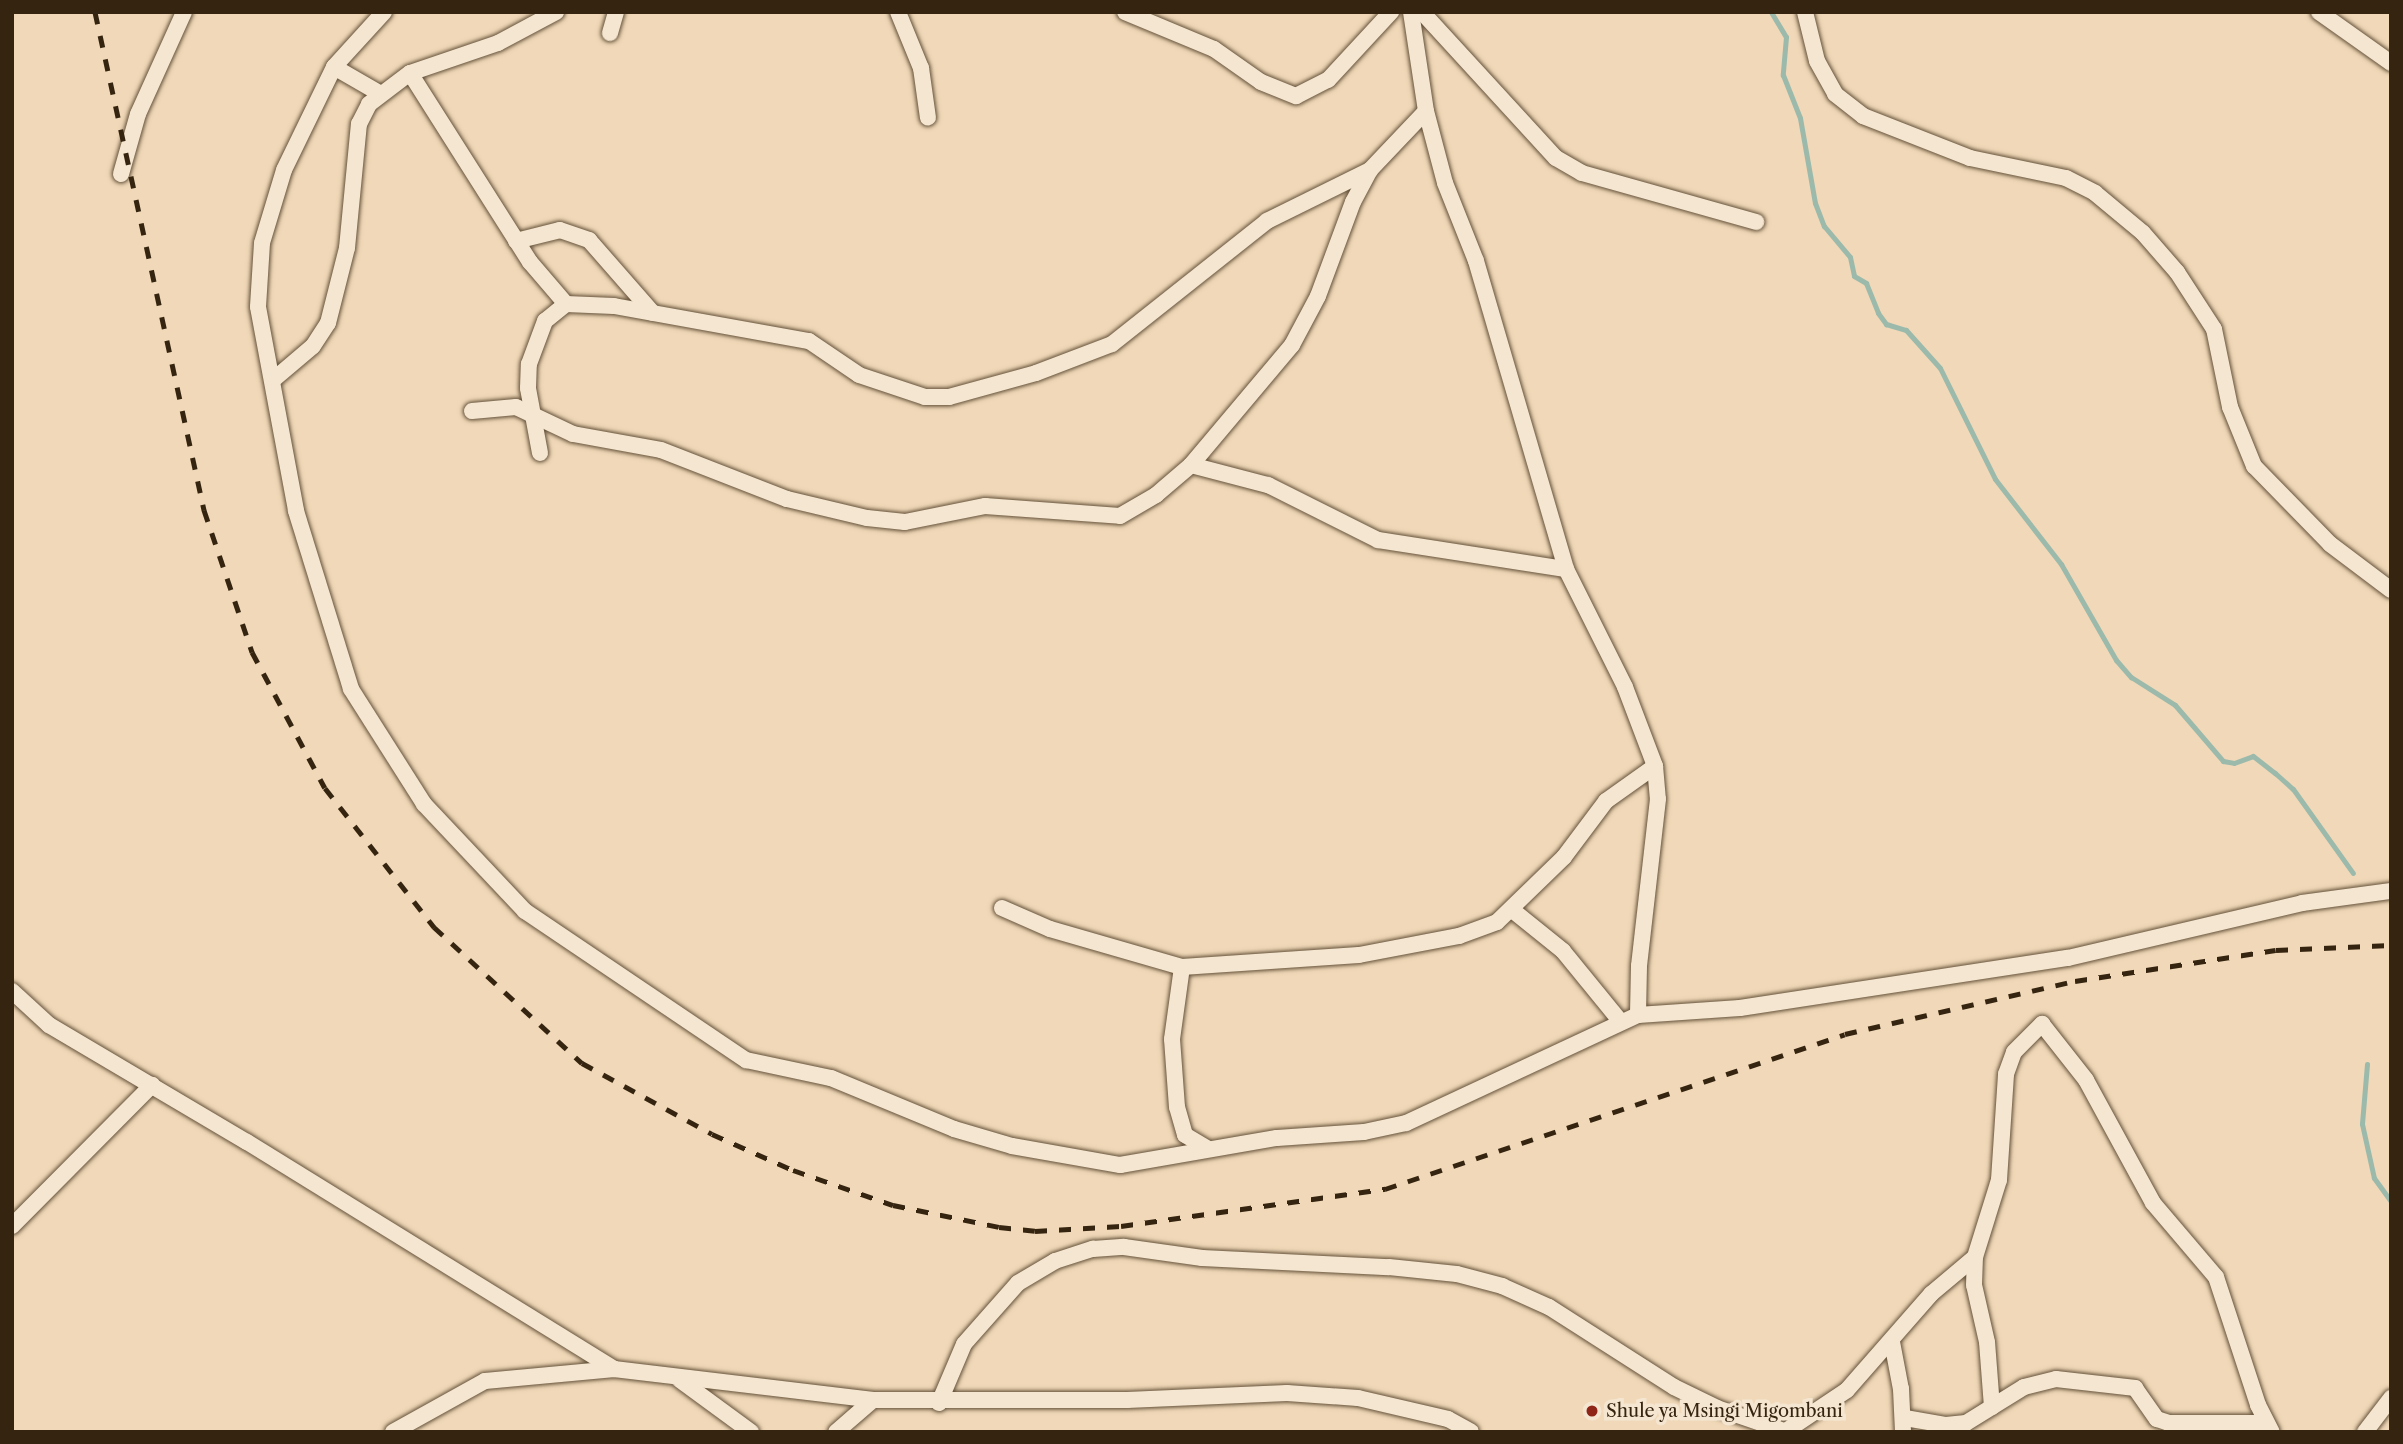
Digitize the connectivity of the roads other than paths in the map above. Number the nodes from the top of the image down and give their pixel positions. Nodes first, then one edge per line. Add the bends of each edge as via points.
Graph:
1 (184, 12) edge
2 (363, 12) edge
3 (384, 12) edge
4 (556, 12) edge
5 (616, 12) edge
6 (898, 12) edge
7 (1125, 12) edge
8 (1391, 12) edge
9 (1411, 12) edge
10 (1422, 12) edge
11 (1805, 12) edge
12 (2319, 12) edge
13 (364, 30) junction
14 (610, 33) dead end
15 (2391, 63) edge
16 (334, 67) junction
17 (410, 73) junction
18 (379, 93) junction
19 (1426, 111) junction
20 (928, 118) dead end
21 (1370, 170) junction
22 (121, 174) dead end
23 (1756, 222) dead end
24 (516, 241) junction
25 (566, 304) junction
26 (653, 313) junction
27 (273, 380) junction
28 (472, 411) dead end
29 (532, 414) junction
30 (540, 453) dead end
31 (1191, 465) junction
32 (1566, 569) junction
33 (2391, 590) edge
34 (1655, 766) junction
35 (2391, 891) edge
36 (1002, 908) dead end
37 (1511, 909) junction
38 (1182, 967) junction
39 (12, 991) edge
40 (1638, 1015) junction
41 (1621, 1022) junction
42 (152, 1085) junction
43 (1208, 1149) junction
44 (12, 1226) edge
45 (1975, 1257) junction
46 (1892, 1342) junction
47 (614, 1368) junction
48 (675, 1377) junction
49 (2391, 1398) edge
50 (873, 1400) junction
51 (939, 1403) junction
52 (1992, 1407) junction
53 (1904, 1425) edge
54 (2269, 1427) edge
55 (393, 1432) edge
56 (751, 1432) edge
57 (836, 1432) edge
58 (1471, 1432) edge
59 (1787, 1432) edge
60 (2365, 1432) edge

1 - 22 street via 138,114
2 - 13 street
3 - 13 street
4 - 17 street via 498,43
5 - 14 street
6 - 20 street via 921,68
7 - 8 street via 1214,49 1261,82 1296,96 1328,80
9 - 19 street
10 - 23 street via 1556,158 1582,173
11 - 33 street via 1817,61 1835,94 1864,116 1970,158 2066,178 2095,193 2143,233 2177,272 2214,328 2230,407 2254,466 2330,544
12 - 15 street
13 - 16 street
16 - 18 street
16 - 27 street via 284,170 262,243 258,307
17 - 18 street
17 - 24 street
18 - 27 street via 359,124 347,248 327,323 313,346
19 - 21 street
19 - 32 street via 1445,183 1476,261
21 - 26 street via 1267,221 1112,344 1036,373 949,397 925,397 859,375 809,341
21 - 31 street via 1353,202 1318,296 1292,345
24 - 25 street
24 - 26 street via 560,230 589,240
25 - 26 street
25 - 29 street via 545,321 536,336 529,364
27 - 43 street via 296,511 351,689 424,804 525,911 746,1060 831,1078 954,1129 1061,1157 1120,1165
28 - 29 street via 503,405
29 - 30 street
29 - 31 street via 573,434 631,442 702,462 788,499 905,522 985,506 1120,516 1156,495
31 - 32 street via 1268,485 1378,540
32 - 34 street via 1625,687
34 - 37 street via 1606,801 1564,857
34 - 40 street via 1658,799 1639,966
35 - 40 street via 2302,903 2068,958 1740,1008
36 - 38 street via 1050,929
37 - 38 street via 1483,930 1359,955
37 - 41 street via 1563,951
38 - 43 street via 1172,1039 1177,1107 1185,1135
39 - 42 street via 49,1025
40 - 41 street
41 - 43 street via 1500,1083 1406,1123
42 - 44 street
42 - 47 street
45 - 46 street via 1931,1294
45 - 52 street via 1974,1285 1987,1342
45 - 54 street via 1999,1180 2006,1074 2014,1052 2042,1024 2086,1080 2153,1203 2216,1277
46 - 53 street
46 - 59 street via 1847,1390
47 - 48 street
47 - 55 street via 485,1381
48 - 50 street
48 - 56 street
49 - 60 street
50 - 51 street
50 - 57 street
51 - 58 street via 1287,1393 1358,1398 1448,1419
51 - 59 street via 964,1344 1018,1283 1055,1261 1093,1249 1124,1247 1202,1258 1457,1274 1502,1286 1549,1307 1674,1387
52 - 53 street via 1966,1423
52 - 54 street via 2024,1387 2056,1379 2080,1380 2134,1388 2157,1419 2169,1423

